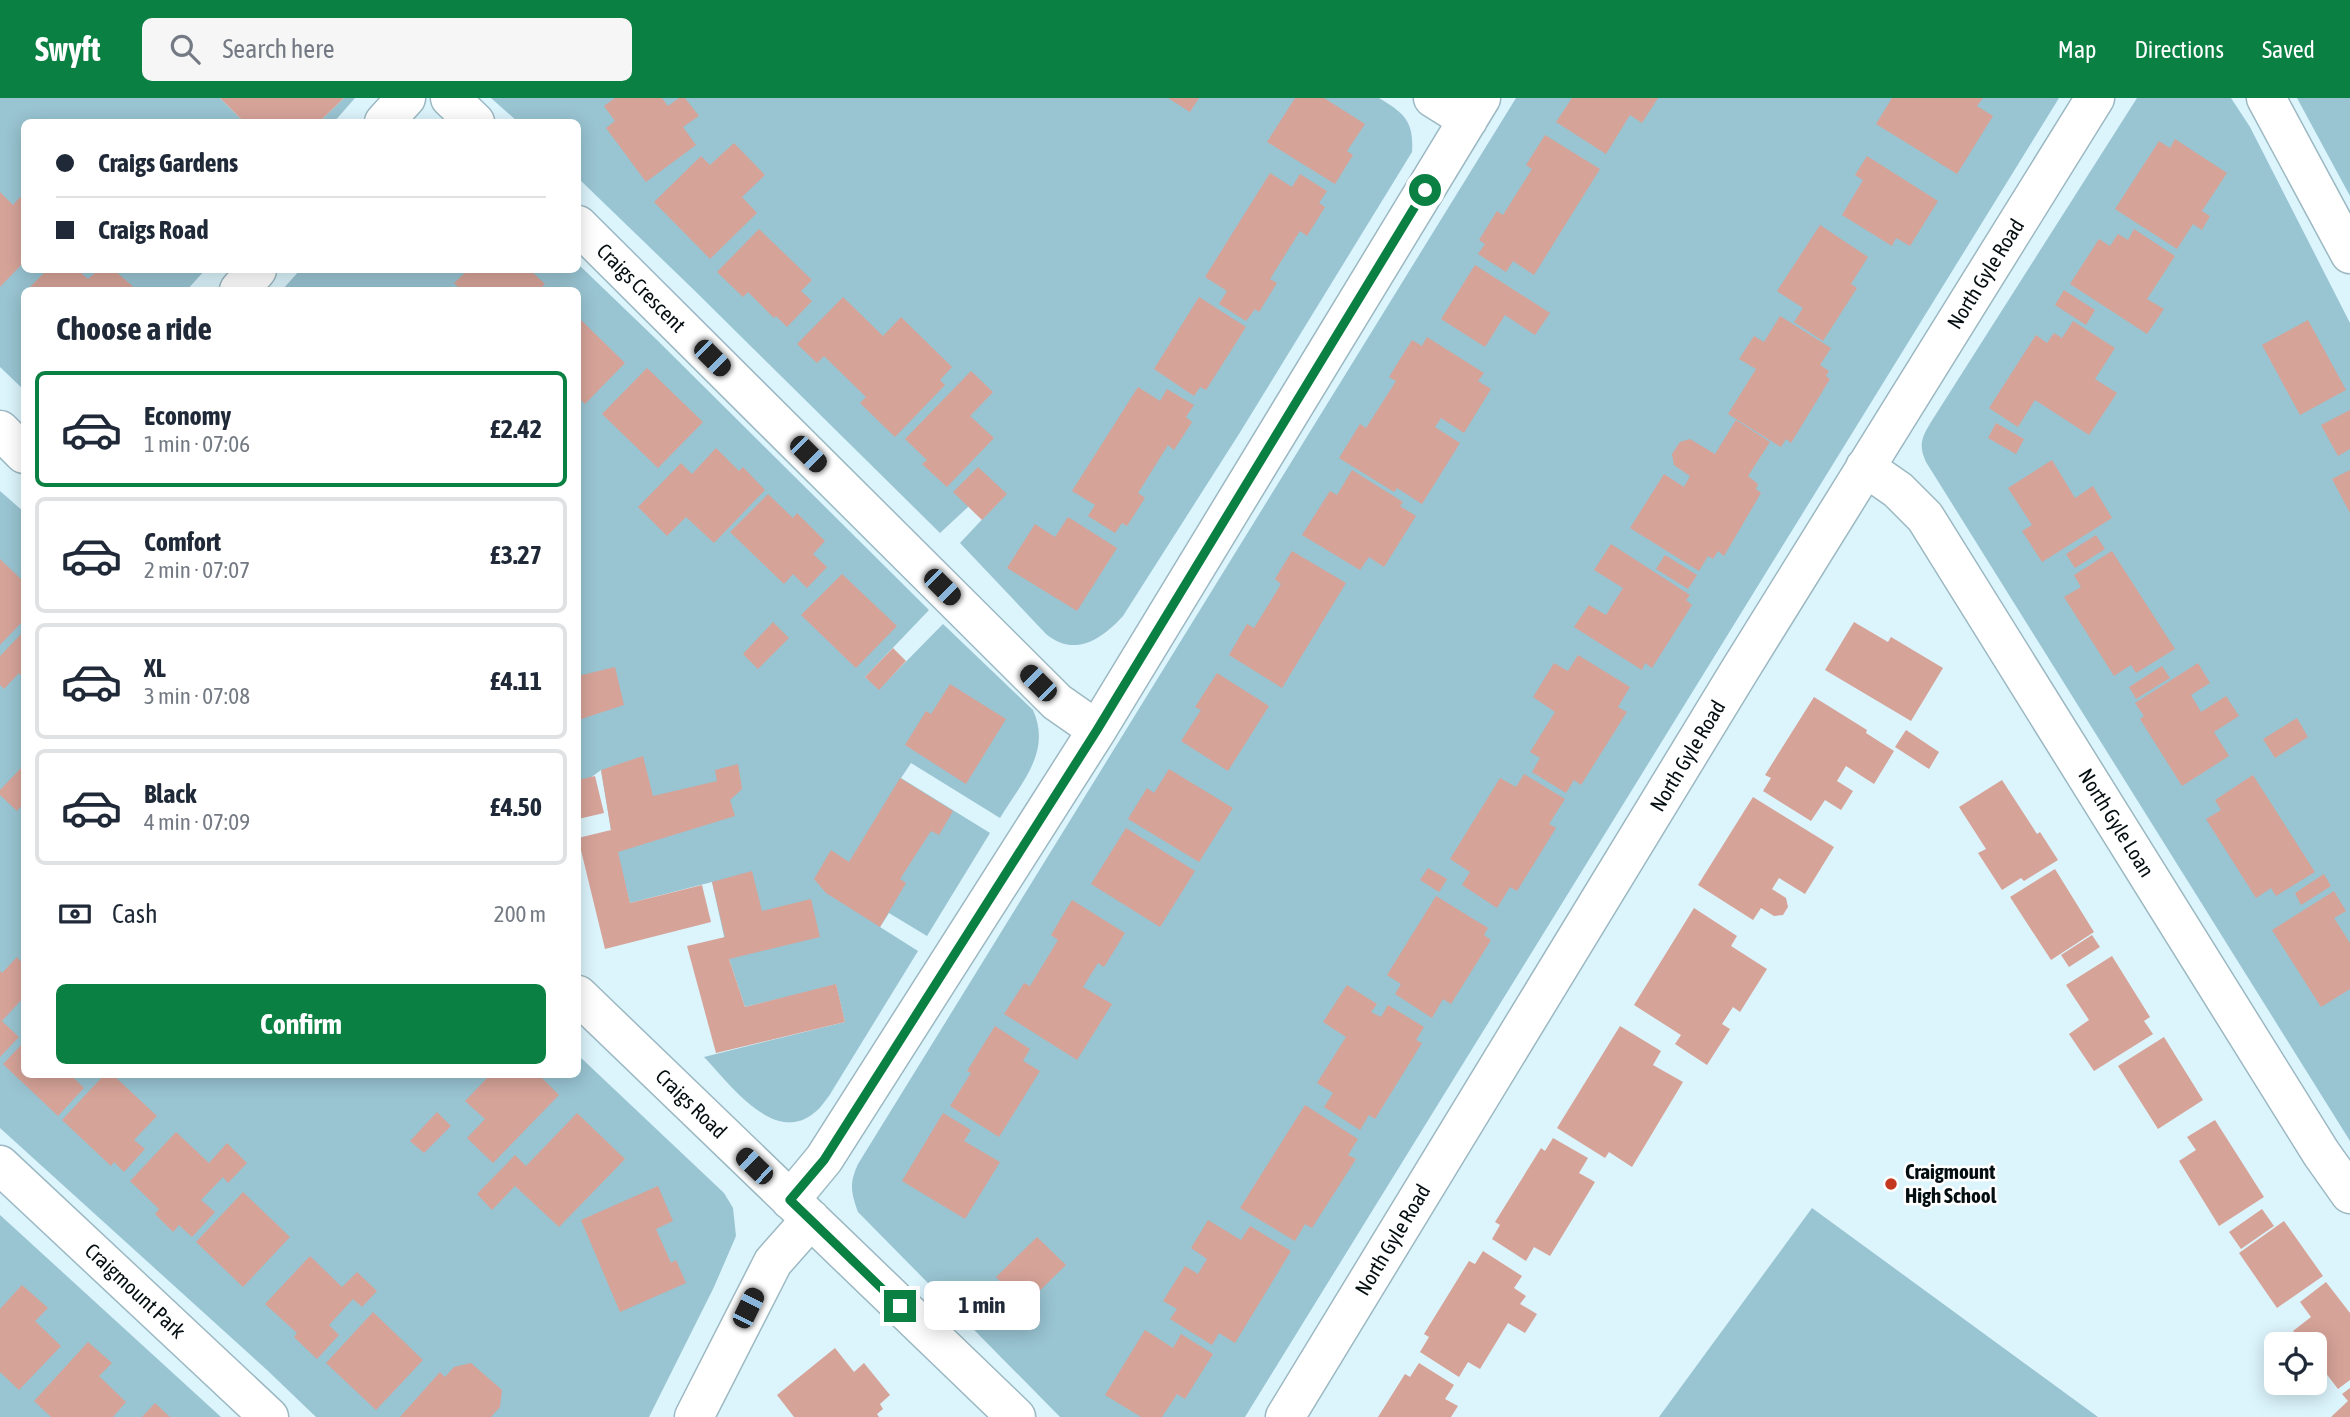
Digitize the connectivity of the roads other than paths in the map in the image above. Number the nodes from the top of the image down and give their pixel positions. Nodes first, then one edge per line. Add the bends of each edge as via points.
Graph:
1 (406, 98) edge
2 (450, 98) edge
3 (1433, 98) edge
4 (2095, 98) edge
5 (2266, 98) edge
6 (1474, 109) edge
7 (387, 119) edge
8 (472, 119) edge
9 (581, 228) edge
10 (2350, 254) edge
11 (254, 273) edge
12 (242, 287) edge
13 (0, 430) edge
14 (21, 451) edge
15 (1865, 467) junction
16 (1097, 730) junction
17 (581, 998) edge
18 (0, 1165) edge
19 (2350, 1194) edge
20 (800, 1210) junction
21 (270, 1417) edge
22 (694, 1417) edge
23 (1016, 1417) edge
24 (1285, 1417) edge

1 - 7 street
2 - 8 street
3 - 6 street
4 - 15 street, North Gyle Road
5 - 10 street
6 - 16 street
9 - 16 street, Craigs Crescent via 1057,702
11 - 12 street
13 - 14 street
15 - 19 street, North Gyle Loan via 1925,517
15 - 24 street, North Gyle Road
16 - 20 street via 824,1160
17 - 20 street, Craigs Road
18 - 21 street, Craigmount Park
20 - 22 street
20 - 23 street, Craigs Road

